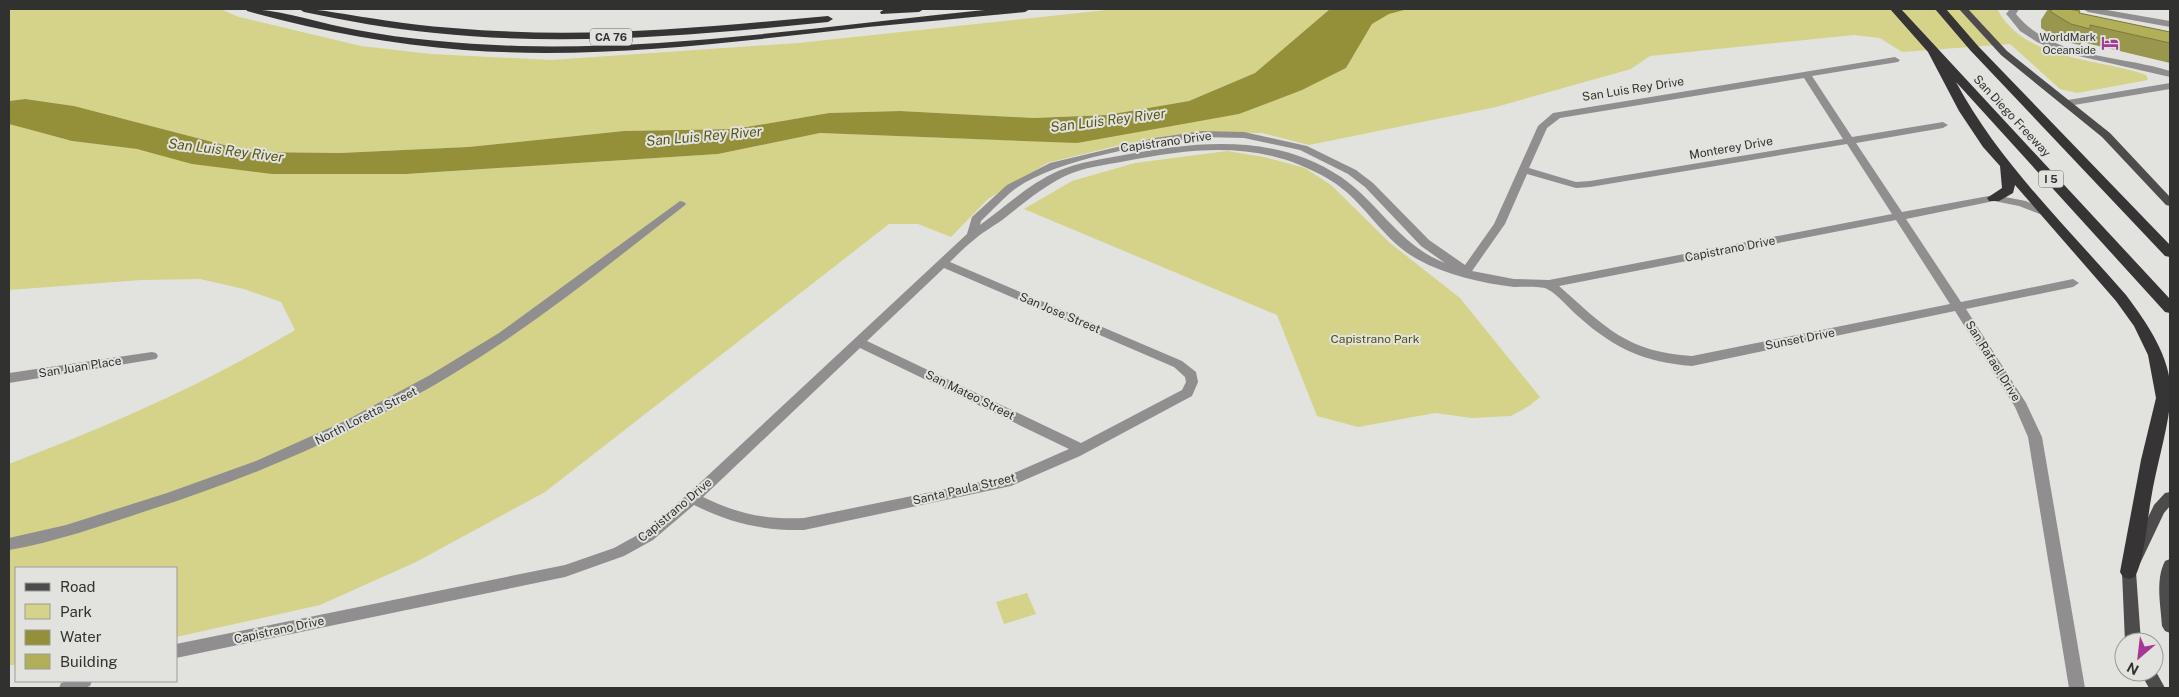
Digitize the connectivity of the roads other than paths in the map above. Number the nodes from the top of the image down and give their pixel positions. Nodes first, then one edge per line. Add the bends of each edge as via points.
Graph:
1 (251, 9) edge
2 (304, 9) edge
3 (919, 9) edge
4 (1025, 9) edge
5 (1895, 9) edge
6 (1940, 9) edge
7 (1963, 9) edge
8 (2015, 9) edge
9 (2088, 9) edge
10 (986, 11) edge
11 (2170, 24) edge
12 (1932, 50) junction
13 (1895, 60) dead end
14 (2134, 65) junction
15 (1806, 74) junction
16 (2170, 74) edge
17 (2165, 87) edge
18 (2068, 103) junction
19 (1943, 125) dead end
20 (1849, 141) junction
21 (2005, 166) junction
22 (1523, 170) junction
23 (1994, 198) junction
24 (2170, 203) edge
25 (680, 204) dead end
26 (2045, 213) junction
27 (1899, 217) junction
28 (972, 234) junction
29 (2170, 253) edge
30 (942, 263) junction
31 (1466, 272) junction
32 (2073, 283) dead end
33 (1549, 284) junction
34 (1958, 307) junction
35 (2170, 308) edge
36 (858, 342) junction
37 (152, 356) dead end
38 (1178, 364) joint
39 (9, 378) edge
40 (1081, 449) junction
41 (2170, 497) edge
42 (693, 498) junction
43 (9, 544) edge
44 (2170, 565) edge
45 (2129, 572) junction
46 (2170, 626) edge
47 (2132, 632) edge
48 (178, 651) edge
49 (82, 682) edge
50 (67, 688) edge
51 (2077, 688) edge

1 - 10 highway, CA 76 via 379,37 462,46 557,49 683,45
2 - 3 highway, CA 76 via 413,28 490,35 571,37 697,32
4 - 10 highway, CA 76
5 - 12 highway, San Diego Freeway / I 5
6 - 29 highway, San Diego Freeway
7 - 18 main road via 2004,54
8 - 14 street via 2011,14 2023,29 2054,47
9 - 11 street
12 - 21 highway via 1965,111
12 - 35 highway, San Diego Freeway / I 5
13 - 15 street, San Luis Rey Drive
14 - 16 street
14 - 17 street via 2160,80
15 - 20 street, San Rafael Drive
15 - 22 street, San Luis Rey Drive via 1557,115 1543,126
17 - 18 street
18 - 24 main road via 2106,136
19 - 20 street, Monterey Drive
20 - 22 street, Monterey Drive via 1590,184 1576,185
20 - 27 street, San Rafael Drive
21 - 23 highway via 2008,190
21 - 26 highway
22 - 31 street, San Luis Rey Drive via 1499,224
23 - 26 street via 2022,203
23 - 27 street, Capistrano Drive
25 - 43 street, North Loretta Street via 493,343 362,419 259,467 185,494 42,538
26 - 45 highway via 2126,305 2156,355 2162,378 2164,398 2148,460
27 - 33 street, Capistrano Drive
27 - 34 street, San Rafael Drive
28 - 30 street, Capistrano Drive
28 - 31 street, Capistrano Drive via 992,224 1018,199 1056,176 1152,152 1198,145 1236,146 1261,149 1311,165 1337,179 1406,246 1438,266
28 - 31 street, Capistrano Drive via 976,220 1011,187 1054,165 1155,141 1202,134 1244,135 1303,148 1352,172 1369,185 1425,243
30 - 36 street, Capistrano Drive
30 - 38 street, San Jose Street
31 - 33 street, Capistrano Drive via 1511,283
32 - 34 street, Sunset Drive
33 - 34 street, Sunset Drive via 1617,342 1645,356 1678,361 1692,361
34 - 51 street, San Rafael Drive via 2021,406 2035,437
36 - 40 street, San Mateo Street
36 - 42 street, Capistrano Drive
37 - 39 street, San Juan Place
38 - 40 street, Santa Paula Street via 1191,374 1192,382 1187,393
40 - 42 street, Santa Paula Street via 1006,482 804,524 749,522
41 - 45 main road via 2159,509
42 - 48 street, Capistrano Drive via 648,536 619,552 565,571
44 - 46 main road via 2167,590
45 - 47 main road
49 - 50 street

